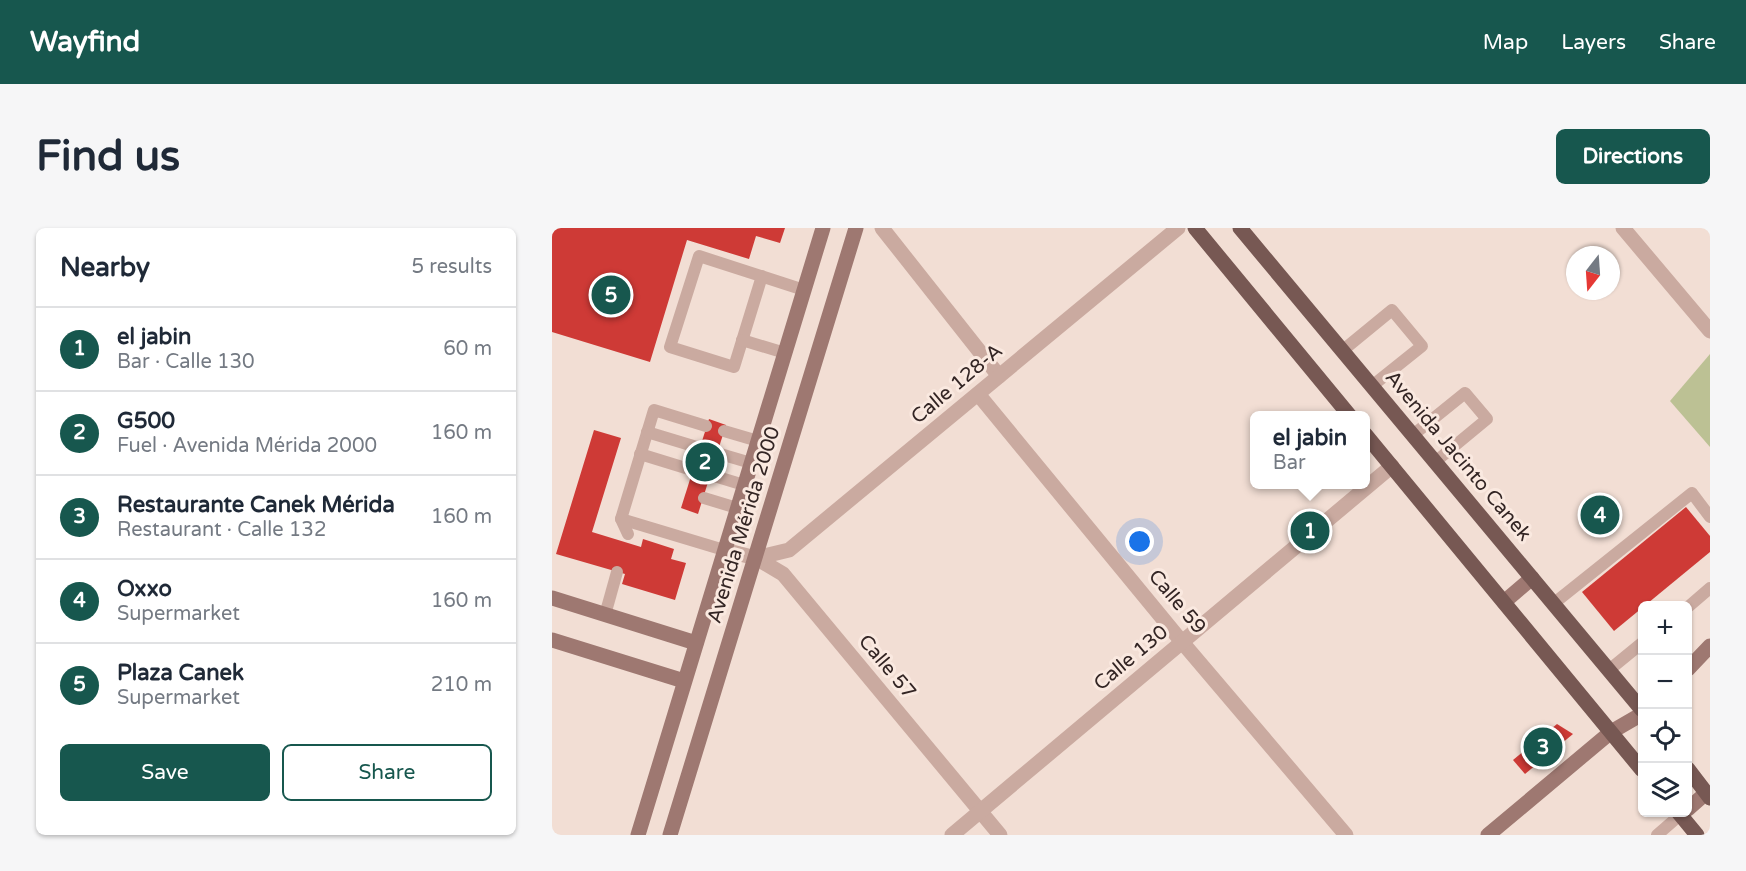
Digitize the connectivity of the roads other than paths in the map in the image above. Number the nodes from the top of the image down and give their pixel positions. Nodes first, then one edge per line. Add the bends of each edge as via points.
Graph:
1 (823, 228) edge
2 (856, 228) edge
3 (882, 228) edge
4 (1178, 228) edge
5 (1195, 228) edge
6 (1240, 228) edge
7 (1623, 228) edge
8 (762, 276) junction
9 (804, 290) junction
10 (1710, 331) edge
11 (742, 340) junction
12 (1342, 351) junction
13 (785, 352) junction
14 (999, 376) junction
15 (1372, 386) junction
16 (978, 394) junction
17 (1346, 411) edge
18 (706, 426) dead end
19 (724, 431) dead end
20 (647, 432) junction
21 (1413, 435) junction
22 (1370, 440) edge
23 (758, 441) junction
24 (700, 448) dead end
25 (717, 453) dead end
26 (640, 454) junction
27 (1435, 462) junction
28 (751, 464) junction
29 (1392, 466) junction
30 (692, 470) dead end
31 (711, 476) dead end
32 (1370, 484) edge
33 (744, 485) junction
34 (1365, 489) edge
35 (704, 498) dead end
36 (737, 508) junction
37 (1710, 517) edge
38 (621, 519) junction
39 (628, 534) dead end
40 (724, 550) junction
41 (756, 558) junction
42 (617, 572) dead end
43 (1532, 578) junction
44 (1709, 592) edge
45 (552, 598) edge
46 (1504, 602) junction
47 (1553, 604) junction
48 (1692, 604) edge
49 (604, 615) junction
50 (552, 640) edge
51 (696, 642) junction
52 (1182, 642) junction
53 (1638, 646) edge
54 (1710, 646) edge
55 (1692, 665) edge
56 (1609, 670) junction
57 (684, 681) junction
58 (1640, 709) edge
59 (1638, 715) edge
60 (1611, 732) junction
61 (1638, 765) edge
62 (1692, 774) edge
63 (1708, 795) edge
64 (1692, 805) edge
65 (981, 812) junction
66 (1677, 817) edge
67 (1685, 817) edge
68 (638, 835) edge
69 (670, 835) edge
70 (952, 835) edge
71 (1000, 835) edge
72 (1346, 835) edge
73 (1488, 835) edge
74 (1657, 835) edge
75 (1696, 835) edge

1 - 9 main road, Avenida Mérida 2000
2 - 41 main road, Avenida Mérida 2000
3 - 14 street
4 - 14 street, Calle 128-A
5 - 17 main road
6 - 12 main road, Avenida Jacinto Canek
7 - 10 street
8 - 9 lane
8 - 11 lane
8 - 11 lane via 699,256 670,347 734,367
9 - 13 main road, Avenida Mérida 2000
11 - 13 lane
12 - 15 main road, Avenida Jacinto Canek
12 - 15 lane via 1392,310 1422,346
13 - 23 main road, Avenida Mérida 2000
14 - 16 street, Calle 128-A
15 - 21 main road, Avenida Jacinto Canek
16 - 41 street, Calle 128-A via 789,550
16 - 52 street, Calle 59
18 - 20 lane via 654,410
19 - 23 lane
20 - 24 lane
20 - 26 lane
21 - 27 main road, Avenida Jacinto Canek
21 - 27 lane via 1465,393 1487,419
22 - 29 main road
23 - 28 main road, Avenida Mérida 2000
25 - 28 lane
26 - 30 lane
26 - 38 lane
27 - 43 main road, Avenida Jacinto Canek
28 - 33 main road, Avenida Mérida 2000
29 - 32 street, Calle 130
29 - 46 main road
31 - 33 lane
33 - 36 main road, Avenida Mérida 2000
34 - 52 street, Calle 130
35 - 36 lane
36 - 40 main road, Avenida Mérida 2000
37 - 47 lane via 1692,493
38 - 39 lane
38 - 40 lane
40 - 41 street, Calle 57
40 - 51 main road, Avenida Mérida 2000
41 - 65 street, Calle 57 via 783,574
41 - 69 main road, Avenida Mérida 2000
42 - 49 lane
43 - 46 main road
43 - 47 main road, Avenida Jacinto Canek
44 - 48 lane
45 - 49 main road
46 - 60 main road
47 - 56 main road, Avenida Jacinto Canek
49 - 51 main road
50 - 57 main road
51 - 57 main road, Avenida Mérida 2000
52 - 65 street, Calle 130
52 - 72 street, Calle 59
53 - 56 lane
54 - 55 main road
56 - 58 main road, Avenida Jacinto Canek
57 - 68 main road, Avenida Mérida 2000
59 - 60 main road
60 - 61 main road
60 - 73 main road
62 - 63 main road
63 - 64 main road
65 - 70 street, Calle 130
65 - 71 street, Calle 57
66 - 74 lane
67 - 75 main road

